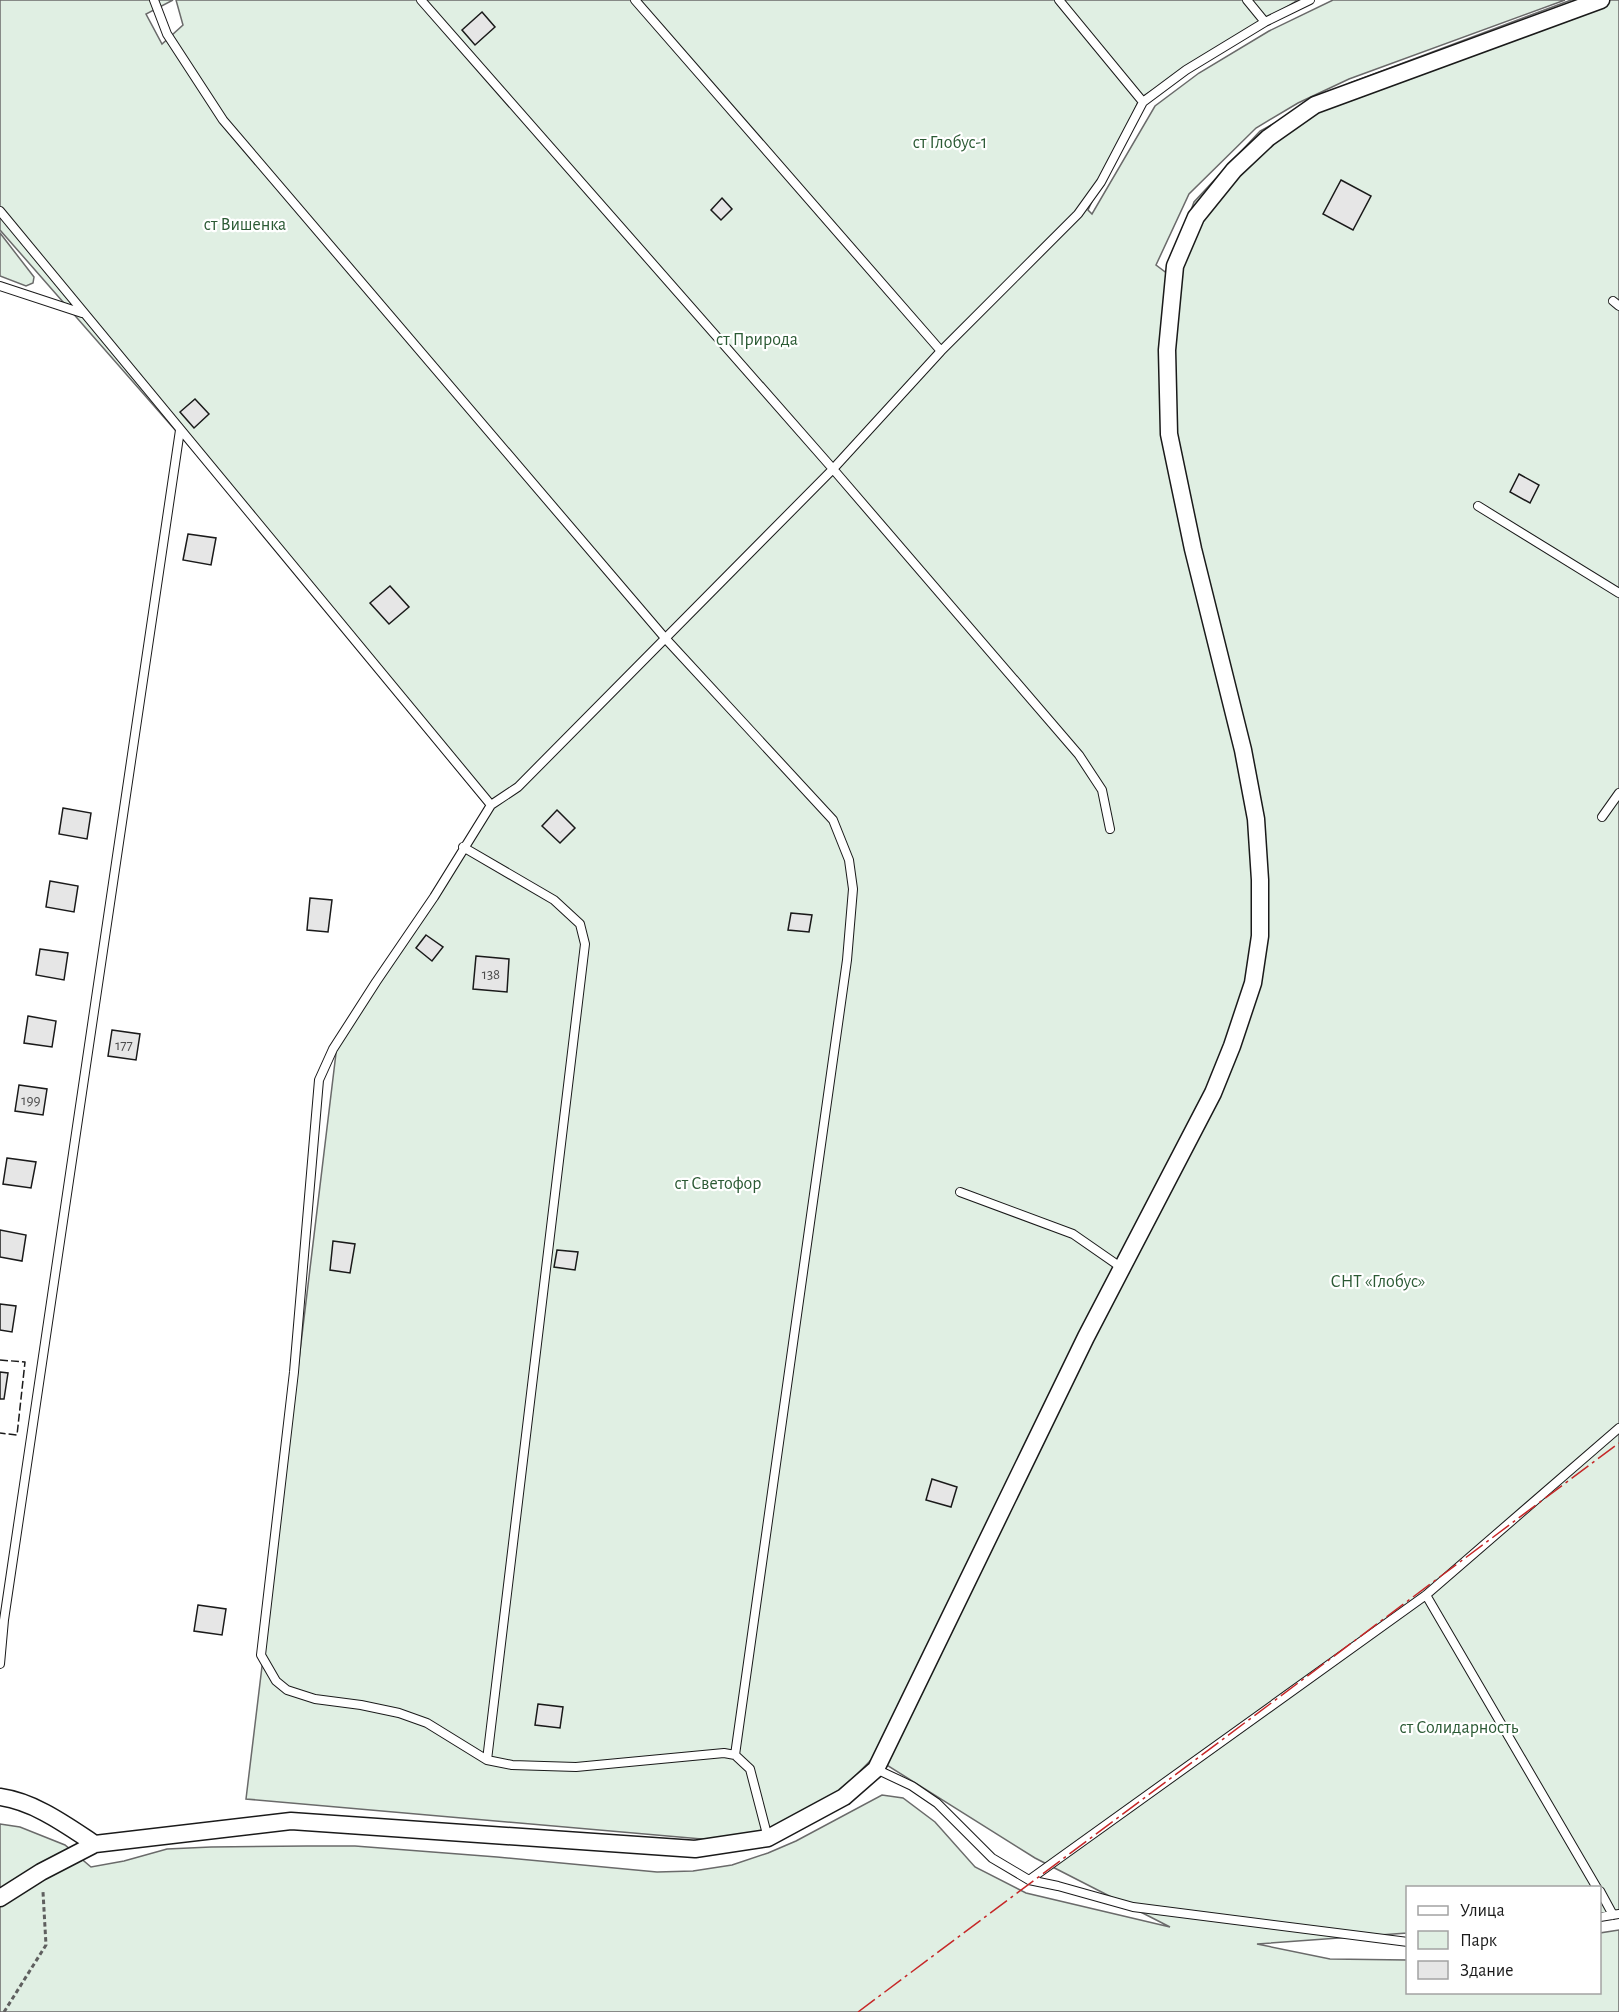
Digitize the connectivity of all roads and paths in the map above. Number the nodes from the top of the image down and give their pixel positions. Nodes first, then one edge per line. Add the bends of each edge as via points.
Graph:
1 (154, 0) edge
2 (421, 0) edge
3 (635, 0) edge
4 (1059, 0) edge
5 (1247, 0) edge
6 (1310, 0) edge
7 (1601, 0) edge
8 (1265, 22) junction
9 (1143, 102) junction
10 (0, 211) edge
11 (0, 285) edge
12 (84, 313) junction
13 (941, 351) junction
14 (180, 430) junction
15 (833, 469) junction
16 (1479, 506) dead end
17 (1619, 593) edge
18 (664, 638) junction
19 (1619, 793) edge
20 (491, 805) junction
21 (1602, 817) dead end
22 (1110, 829) dead end
23 (463, 847) junction
24 (960, 1192) dead end
25 (1122, 1268) junction
26 (1619, 1428) edge
27 (1426, 1595) junction
28 (0, 1664) edge
29 (735, 1755) junction
30 (487, 1760) junction
31 (876, 1769) junction
32 (0, 1797) edge
33 (768, 1838) junction
34 (95, 1844) junction
35 (41, 1872) junction
36 (1029, 1880) junction
37 (1596, 1886) edge
38 (1601, 1895) edge
39 (0, 1898) edge
40 (1616, 1915) edge
41 (1601, 1917) edge
42 (1406, 1942) edge
43 (4, 2012) edge

1 - 18 lane via 167,34 223,120
2 - 15 lane
3 - 13 lane
4 - 9 lane
5 - 8 lane
6 - 8 lane
7 - 25 street via 1315,105 1268,138 1234,170 1196,217 1175,266 1167,350 1170,434 1256,819 1260,936 1253,983 1213,1093
8 - 9 lane via 1186,70
9 - 13 lane via 1101,182 1078,214
10 - 12 lane
11 - 12 lane
12 - 14 lane
13 - 15 lane
14 - 20 lane
14 - 28 lane
15 - 18 lane
15 - 22 lane via 1079,755 1102,790
16 - 17 lane
18 - 20 lane via 518,787
18 - 29 lane via 833,820 849,860 853,889 847,960
19 - 21 lane
20 - 23 lane
23 - 30 lane via 554,900 580,924 585,944
23 - 30 lane via 333,1048 319,1080 294,1372 261,1655 287,1690 427,1723
24 - 25 lane via 1073,1234
25 - 31 street
26 - 27 lane
27 - 36 lane
27 - 37 lane
29 - 30 lane via 576,1767 512,1765
29 - 33 lane via 750,1769
31 - 33 street via 844,1797
31 - 36 lane via 937,1803 992,1858
32 - 34 street via 57,1819
33 - 34 street via 695,1849 291,1821
34 - 35 street
35 - 39 street
35 - 43 path via 46,1945
36 - 42 lane via 1133,1907
38 - 40 lane
40 - 41 lane

